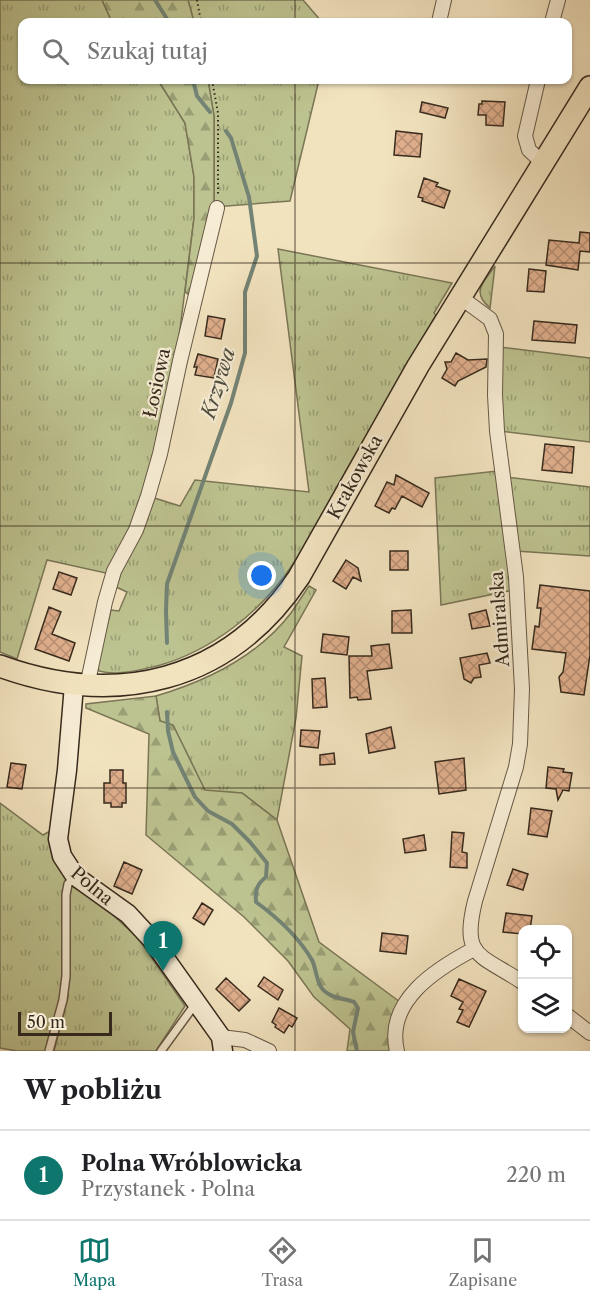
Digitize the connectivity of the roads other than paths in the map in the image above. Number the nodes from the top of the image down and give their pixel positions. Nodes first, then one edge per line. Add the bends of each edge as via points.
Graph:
1 (444, 0) edge
2 (558, 0) edge
3 (440, 18) edge
4 (553, 18) edge
5 (537, 84) edge
6 (590, 87) edge
7 (544, 164) junction
8 (218, 208) road end
9 (460, 297) junction
10 (0, 666) edge
11 (80, 686) junction
12 (75, 876) junction
13 (474, 949) junction
14 (518, 979) edge
15 (196, 1003) junction
16 (572, 1020) edge
17 (590, 1033) edge
18 (222, 1044) edge
19 (49, 1051) edge
20 (161, 1051) edge
21 (269, 1051) edge
22 (397, 1051) edge

1 - 3 street
2 - 4 street
5 - 7 street via 525,136 529,150
6 - 7 main road, Krakowska
7 - 9 main road, Krakowska
8 - 11 street, Łosiowa via 148,496 114,571
9 - 11 main road, Krakowska via 299,577 263,621 223,652 184,671 120,686
9 - 13 street, Admiralska via 490,319 496,334 497,431 516,577 522,689 516,767 471,920
10 - 11 main road, Krakowska
11 - 12 street, Polna via 58,838 62,856
12 - 15 street, Polna via 128,914 152,940
12 - 19 lane via 66,895 63,1000
13 - 14 street
13 - 22 street via 432,975 402,1007 395,1032
15 - 18 street, Polna
15 - 20 lane
16 - 17 street
18 - 21 street via 245,1040

